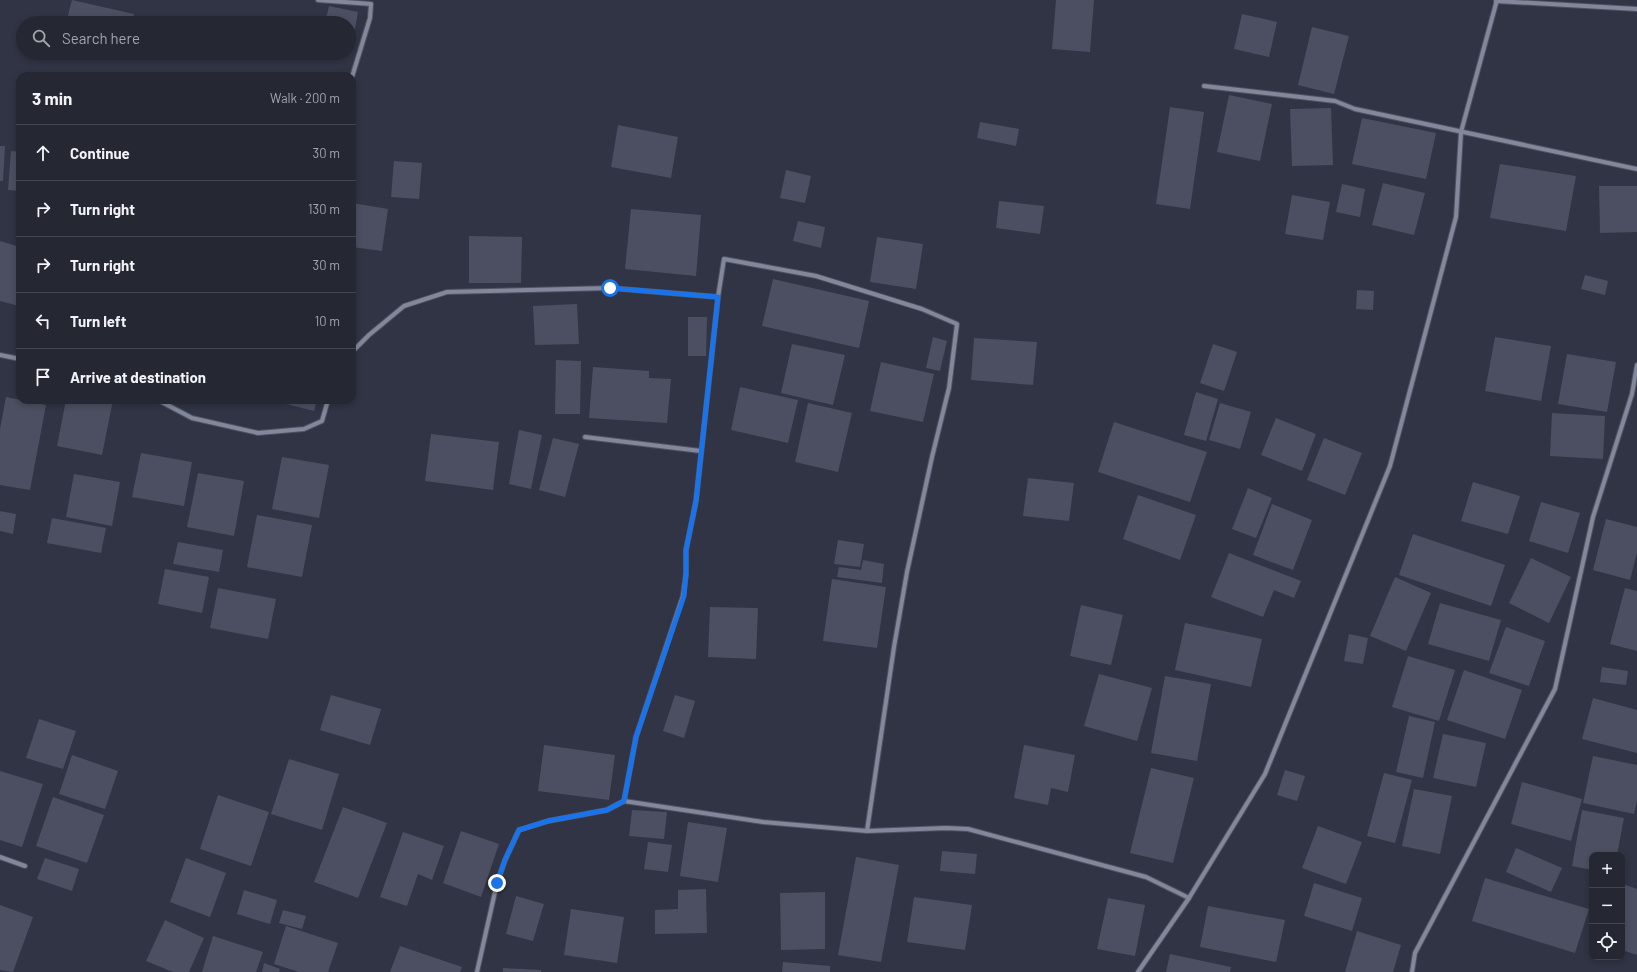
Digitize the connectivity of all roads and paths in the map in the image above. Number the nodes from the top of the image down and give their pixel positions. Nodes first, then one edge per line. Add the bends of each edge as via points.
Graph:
1 (318, 0) edge
2 (1496, 1) edge
3 (1637, 9) edge
4 (354, 72) edge
5 (1204, 86) dead end
6 (1461, 132) junction
7 (1637, 169) edge
8 (718, 297) junction
9 (356, 348) edge
10 (0, 355) edge
11 (16, 358) edge
12 (1637, 365) edge
13 (166, 404) edge
14 (327, 404) edge
15 (585, 437) dead end
16 (701, 452) junction
17 (624, 801) junction
18 (867, 831) junction
19 (0, 857) edge
20 (25, 866) dead end
21 (1189, 898) junction
22 (477, 972) edge
23 (1138, 972) edge
24 (1412, 972) edge

1 - 4 street via 371,4 370,18
2 - 3 street
2 - 6 street
5 - 6 street via 1335,101 1355,109
6 - 7 street
6 - 21 street via 1456,217 1390,466 1265,774
8 - 9 street via 610,288 447,292 404,306
8 - 16 street
8 - 18 street via 724,259 816,276 922,308 957,324 949,388 906,579
10 - 11 street
12 - 24 street via 1632,394 1594,518 1555,689 1415,953
13 - 14 street via 192,418 258,433 304,429 322,421
15 - 16 street
16 - 17 street via 696,501 686,550 684,596 636,737
17 - 18 street via 763,822
17 - 22 street via 607,810 548,821 519,830 497,883
18 - 21 street via 968,829 1146,877
19 - 20 street
21 - 23 street

